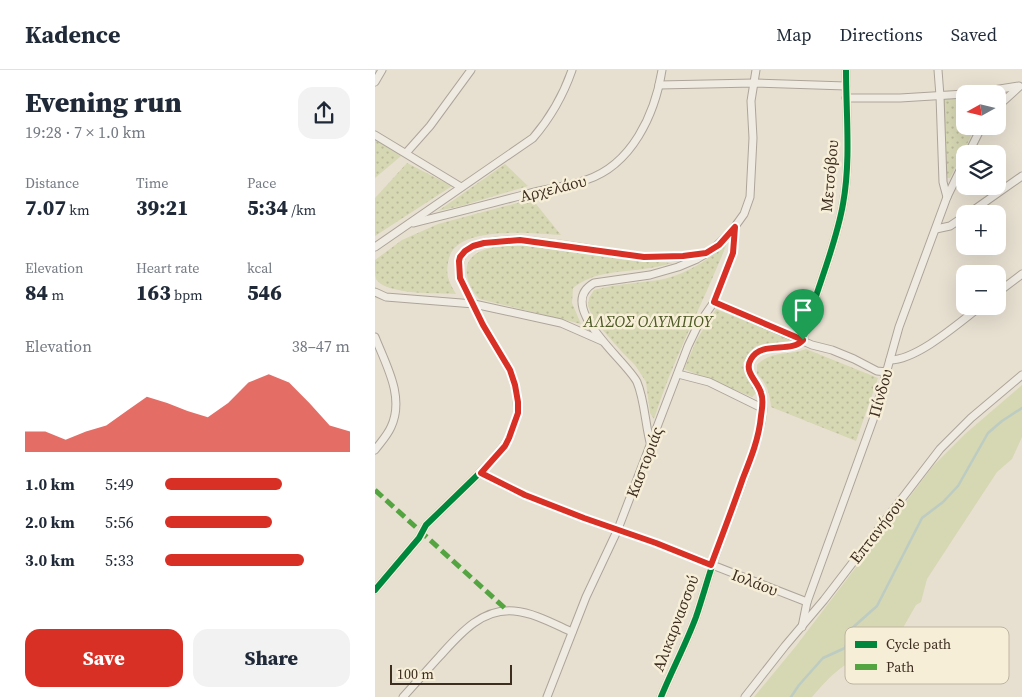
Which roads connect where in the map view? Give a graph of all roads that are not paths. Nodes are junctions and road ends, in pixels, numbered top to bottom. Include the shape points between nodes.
1 (382, 70) edge
2 (471, 70) edge
3 (572, 70) edge
4 (662, 70) edge
5 (756, 70) edge
6 (846, 70) edge
7 (938, 70) edge
8 (375, 82) edge
9 (754, 83) junction
10 (659, 85) junction
11 (1021, 85) edge
12 (846, 86) junction
13 (1006, 88) edge
14 (956, 95) edge
15 (940, 96) junction
16 (846, 98) junction
17 (1006, 99) edge
18 (375, 135) edge
19 (406, 154) junction
20 (1022, 176) edge
21 (956, 178) edge
22 (461, 187) junction
23 (947, 197) junction
24 (980, 205) edge
25 (413, 222) junction
26 (956, 222) edge
27 (735, 227) junction
28 (935, 230) junction
29 (375, 247) edge
30 (706, 253) junction
31 (1022, 274) edge
32 (1006, 286) edge
33 (375, 292) edge
34 (714, 302) junction
35 (474, 304) junction
36 (969, 315) edge
37 (375, 337) edge
38 (803, 340) junction
39 (603, 341) junction
40 (890, 360) junction
41 (887, 372) junction
42 (678, 374) junction
43 (1022, 375) edge
44 (762, 408) junction
45 (651, 446) junction
46 (375, 450) edge
47 (481, 473) junction
48 (618, 529) junction
49 (711, 565) junction
50 (375, 590) edge
51 (807, 602) junction
52 (802, 627) junction
53 (572, 632) junction
54 (403, 697) edge
55 (547, 697) edge
56 (661, 697) edge
57 (745, 697) edge

1 - 8 street
2 - 19 street
3 - 22 street via 560,100 533,138
4 - 10 street, Αρχελάου
5 - 9 street, Καστοριάς
6 - 12 street, Μετσόβου
7 - 15 street
9 - 10 street
9 - 12 street
9 - 27 street, Καστοριάς via 751,101 751,198
10 - 25 street, Αρχελάου via 649,115 631,148 596,176
11 - 13 street
11 - 17 street
12 - 16 street, Μετσόβου
14 - 15 street
15 - 16 street
15 - 23 street via 943,182
16 - 38 street, Μετσόβου via 843,202
18 - 19 street
19 - 22 street
20 - 24 street
21 - 23 street, Πίνδου
22 - 25 street
23 - 28 street, Πίνδου
25 - 29 street
26 - 28 street
27 - 30 street, Καστοριάς via 719,245
27 - 34 street, Καστοριάς via 733,253
28 - 40 street, Πίνδου
30 - 35 street via 644,257 534,242 484,243 465,251 459,261 460,278
30 - 39 street, Καστοριάς via 669,270 590,285 582,296 582,306
31 - 32 street
33 - 35 street via 386,297
34 - 38 street
34 - 42 street, Καστοριάς via 694,333
35 - 39 street via 561,323
35 - 47 street via 510,370 518,402 518,413 505,446
36 - 40 street via 915,353
37 - 46 street via 397,402 390,430
38 - 41 street via 854,359 877,372
38 - 44 street, Αλικαρνασσού via 796,345 762,350 751,358 749,372 761,392
39 - 45 street via 635,380
40 - 41 street, Πίνδου
41 - 51 street, Πίνδου via 873,420
42 - 44 street via 709,382
42 - 45 street, Καστοριάς
43 - 52 street, Επτανήσου via 940,449
44 - 49 street, Αλικαρνασσού via 754,448
45 - 48 street, Καστοριάς
47 - 48 street, Ιολάου via 525,495
47 - 50 street via 426,525 419,538
48 - 49 street, Ιολάου
48 - 53 street, Καστοριάς
49 - 51 street, Ιολάου
49 - 56 street, Αλικαρνασσού via 696,617
51 - 52 street, Πίνδου
52 - 57 street, Επτανήσου
53 - 54 street via 521,612 488,615 466,628
53 - 55 street, Καστοριάς

